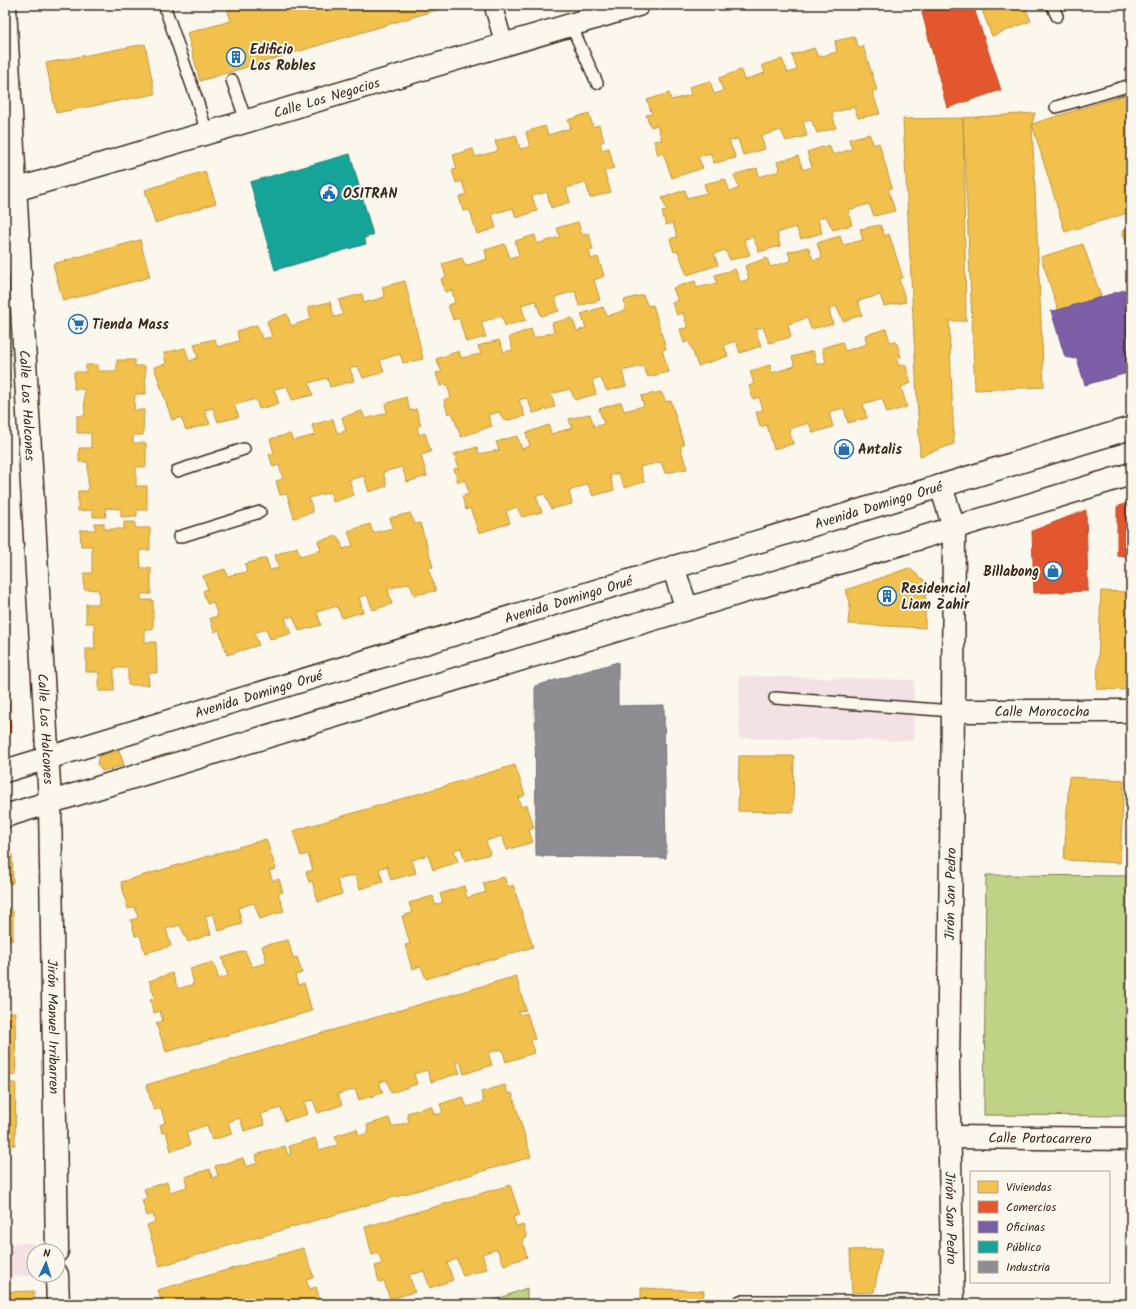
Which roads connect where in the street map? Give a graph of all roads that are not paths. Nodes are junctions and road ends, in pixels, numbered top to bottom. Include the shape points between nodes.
1 (164, 5) edge
2 (493, 5) edge
3 (638, 5) edge
4 (1052, 5) edge
5 (5, 8) edge
6 (1057, 16) dead end
7 (571, 25) junction
8 (6, 32) edge
9 (504, 44) junction
10 (232, 80) dead end
11 (597, 83) dead end
12 (1131, 85) edge
13 (1056, 107) dead end
14 (246, 121) junction
15 (206, 132) junction
16 (15, 190) junction
17 (1131, 428) edge
18 (244, 450) dead end
19 (177, 471) dead end
20 (1131, 474) edge
21 (941, 486) junction
22 (260, 512) dead end
23 (954, 528) junction
24 (179, 537) dead end
25 (673, 567) junction
26 (687, 609) junction
27 (775, 698) dead end
28 (953, 710) junction
29 (1131, 712) edge
30 (48, 757) junction
31 (5, 771) edge
32 (50, 802) junction
33 (5, 816) edge
34 (949, 1137) junction
35 (1131, 1139) edge
36 (57, 1243) edge
37 (58, 1283) edge
38 (740, 1301) dead end
39 (953, 1302) edge
40 (58, 1304) edge

1 - 15 lane
2 - 9 street
3 - 7 street, Calle Los Negocios
4 - 6 lane
5 - 8 street, Calle Los Halcones
7 - 9 street, Calle Los Negocios
7 - 11 lane
8 - 16 street, Calle Los Halcones
9 - 14 street, Calle Los Negocios
10 - 14 lane
12 - 13 lane
14 - 15 street, Calle Los Negocios
15 - 16 street, Calle Los Negocios
16 - 30 street, Calle Los Halcones
17 - 21 street, Avenida Domingo Orué
18 - 19 lane
20 - 23 street
21 - 23 street, Jirón San Pedro
21 - 25 street, Avenida Domingo Orué
22 - 24 lane
23 - 26 street
23 - 28 street, Jirón San Pedro
25 - 26 street
25 - 30 street, Avenida Domingo Orué
26 - 32 street
27 - 28 lane
28 - 29 street, Calle Morococha
28 - 34 street, Jirón San Pedro
30 - 31 street, Avenida Domingo Orué
30 - 32 street, Calle Los Halcones
32 - 33 street
32 - 36 street, Jirón Manuel Irribarren
34 - 35 street, Calle Portocarrero
34 - 39 street, Jirón San Pedro
37 - 40 street
38 - 39 lane

